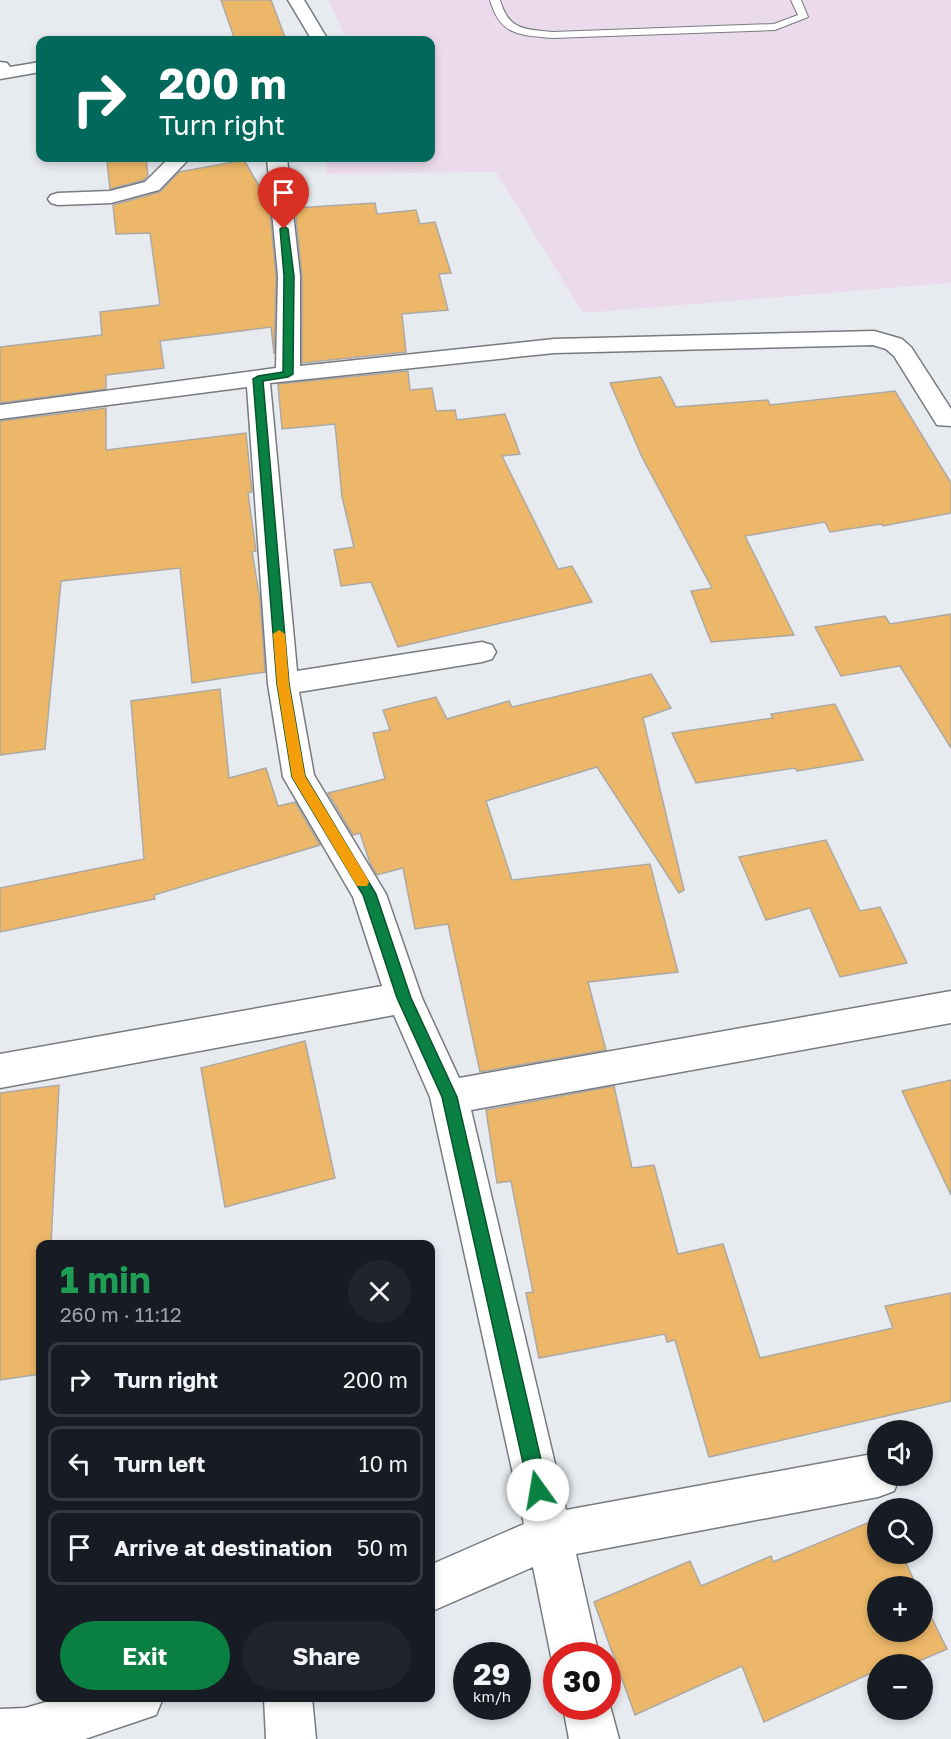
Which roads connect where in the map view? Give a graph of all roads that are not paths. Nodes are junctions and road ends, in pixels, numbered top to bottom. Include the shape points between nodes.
1 (296, 0) edge
2 (495, 0) edge
3 (796, 0) edge
4 (318, 36) edge
5 (1, 67) edge
6 (36, 68) edge
7 (176, 162) edge
8 (277, 162) edge
9 (58, 199) dead end
10 (273, 376) junction
11 (0, 412) edge
12 (946, 420) dead end
13 (482, 652) dead end
14 (283, 684) junction
15 (404, 998) junction
16 (951, 1007) edge
17 (0, 1071) edge
18 (449, 1097) junction
19 (867, 1477) edge
20 (549, 1536) junction
21 (435, 1587) edge
22 (572, 1642) edge
23 (126, 1702) edge
24 (288, 1702) edge
25 (590, 1720) edge
26 (0, 1734) edge
27 (291, 1739) edge
28 (594, 1739) edge

1 - 4 street
2 - 3 lane via 498,16 506,25 525,33 553,35 775,27 803,17
5 - 6 street via 1,74
7 - 9 street via 152,186 111,197
8 - 10 street via 289,276
10 - 11 street
10 - 12 street via 554,346 874,338 894,344 903,352
10 - 14 street
13 - 14 street
14 - 15 street via 298,777 369,894
15 - 17 street
15 - 18 street
16 - 18 street
18 - 20 street
19 - 20 street
20 - 21 street
20 - 22 street
23 - 26 street via 25,1733
24 - 27 street
25 - 28 street

